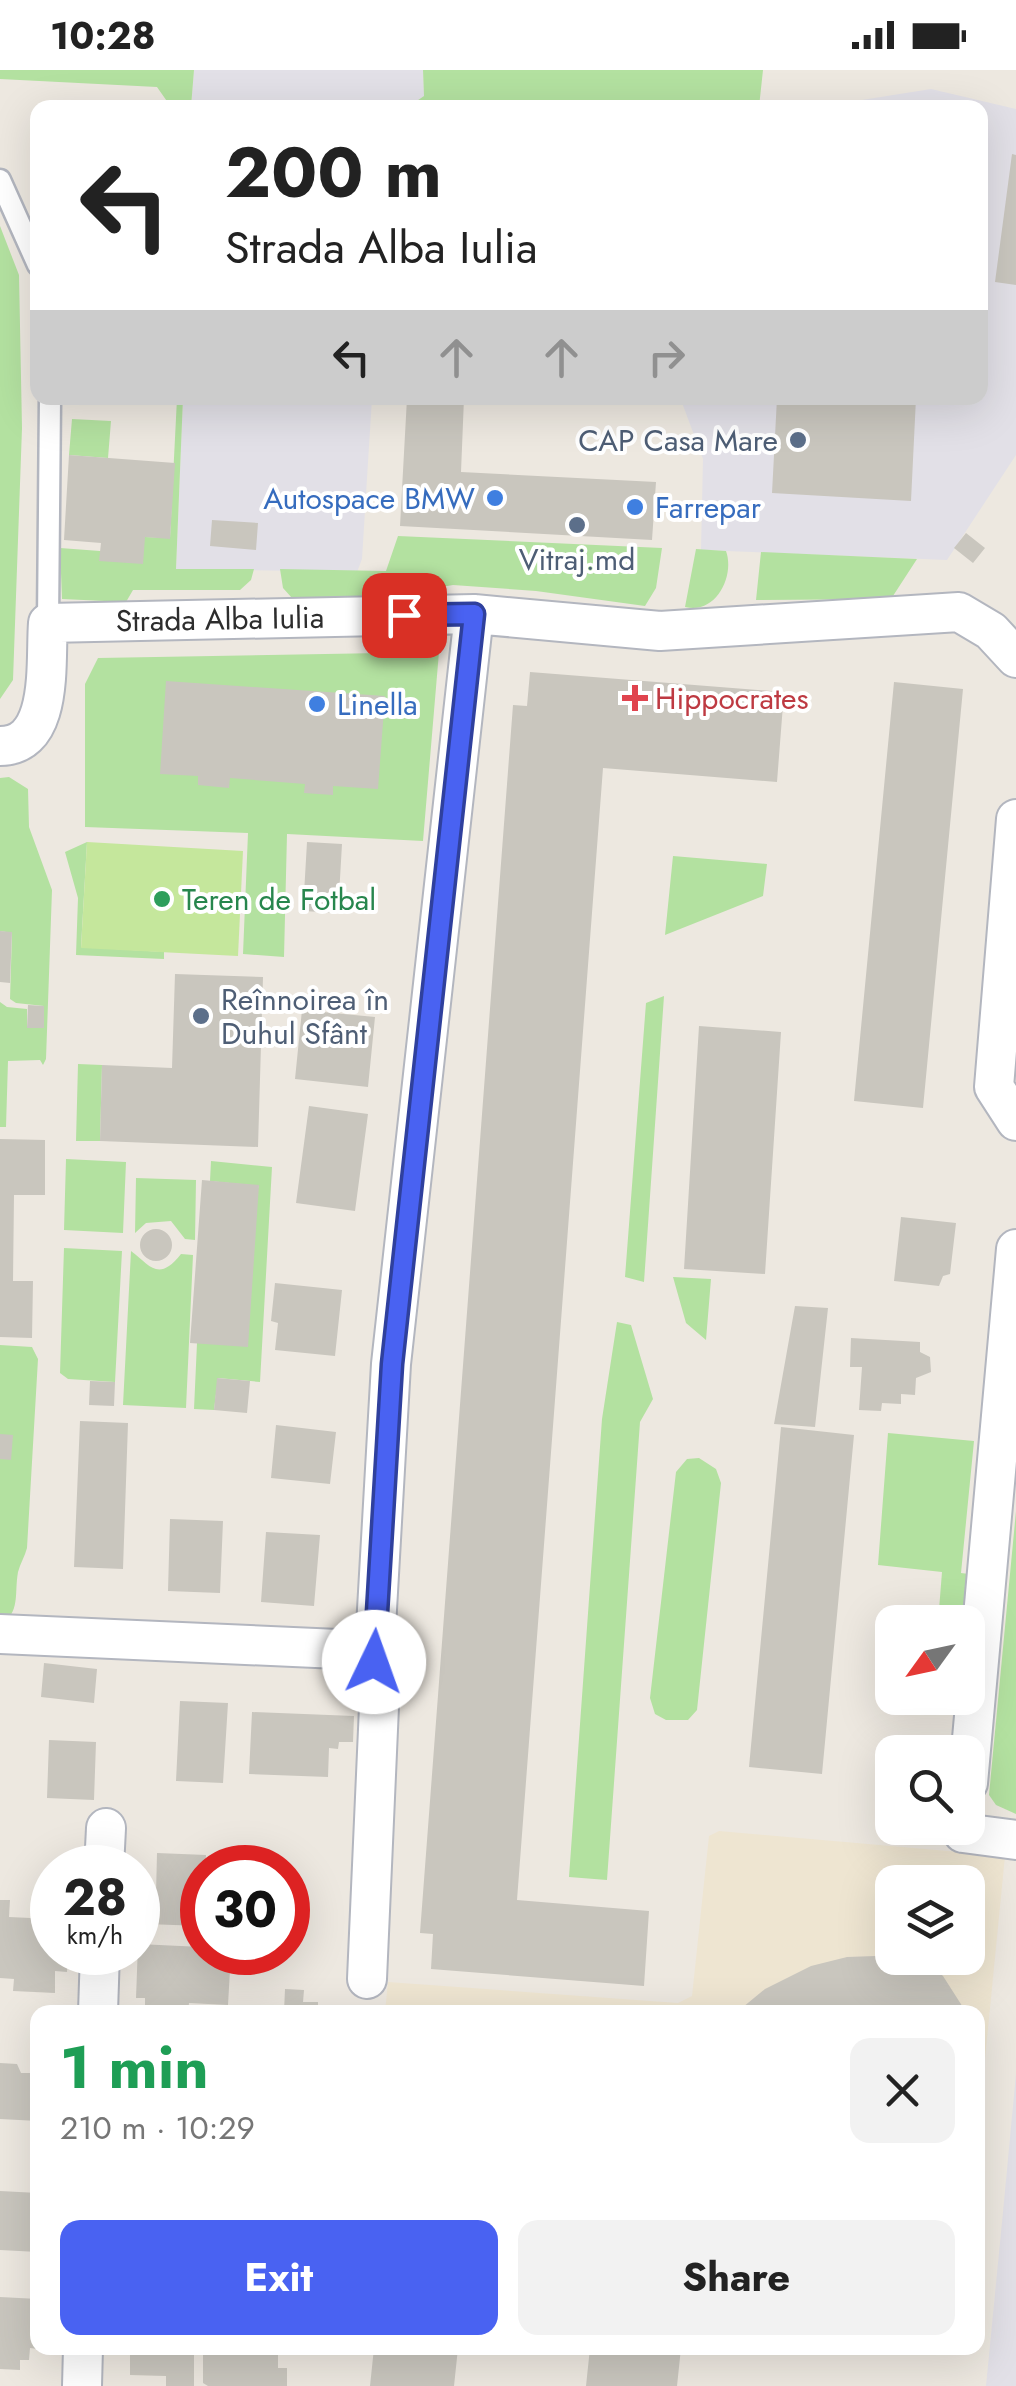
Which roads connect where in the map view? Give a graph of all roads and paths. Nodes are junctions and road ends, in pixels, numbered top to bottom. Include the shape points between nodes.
1 (0, 180) edge
2 (30, 247) edge
3 (50, 405) edge
4 (474, 614) junction
5 (48, 623) junction
6 (1016, 658) edge
7 (0, 746) edge
8 (1016, 818) edge
9 (1016, 1121) edge
10 (1016, 1249) edge
11 (0, 1634) edge
12 (374, 1662) junction
13 (972, 1735) edge
14 (106, 1828) dead end
15 (985, 1835) edge
16 (1016, 1840) edge
17 (105, 1845) edge
18 (99, 1975) edge
19 (367, 1979) dead end
20 (98, 2005) edge
21 (84, 2355) edge
22 (82, 2386) edge

1 - 2 lane
3 - 5 lane
4 - 5 street, Strada Alba Iulia
4 - 6 street, Strada Alba Iulia via 660,630 959,612 991,631
4 - 12 street via 392,1364
5 - 7 street via 40,714 31,735
8 - 9 street via 994,1087
10 - 13 street
11 - 12 street via 338,1649
12 - 19 street via 380,1684
14 - 17 street
15 - 16 street
18 - 20 street
21 - 22 street

